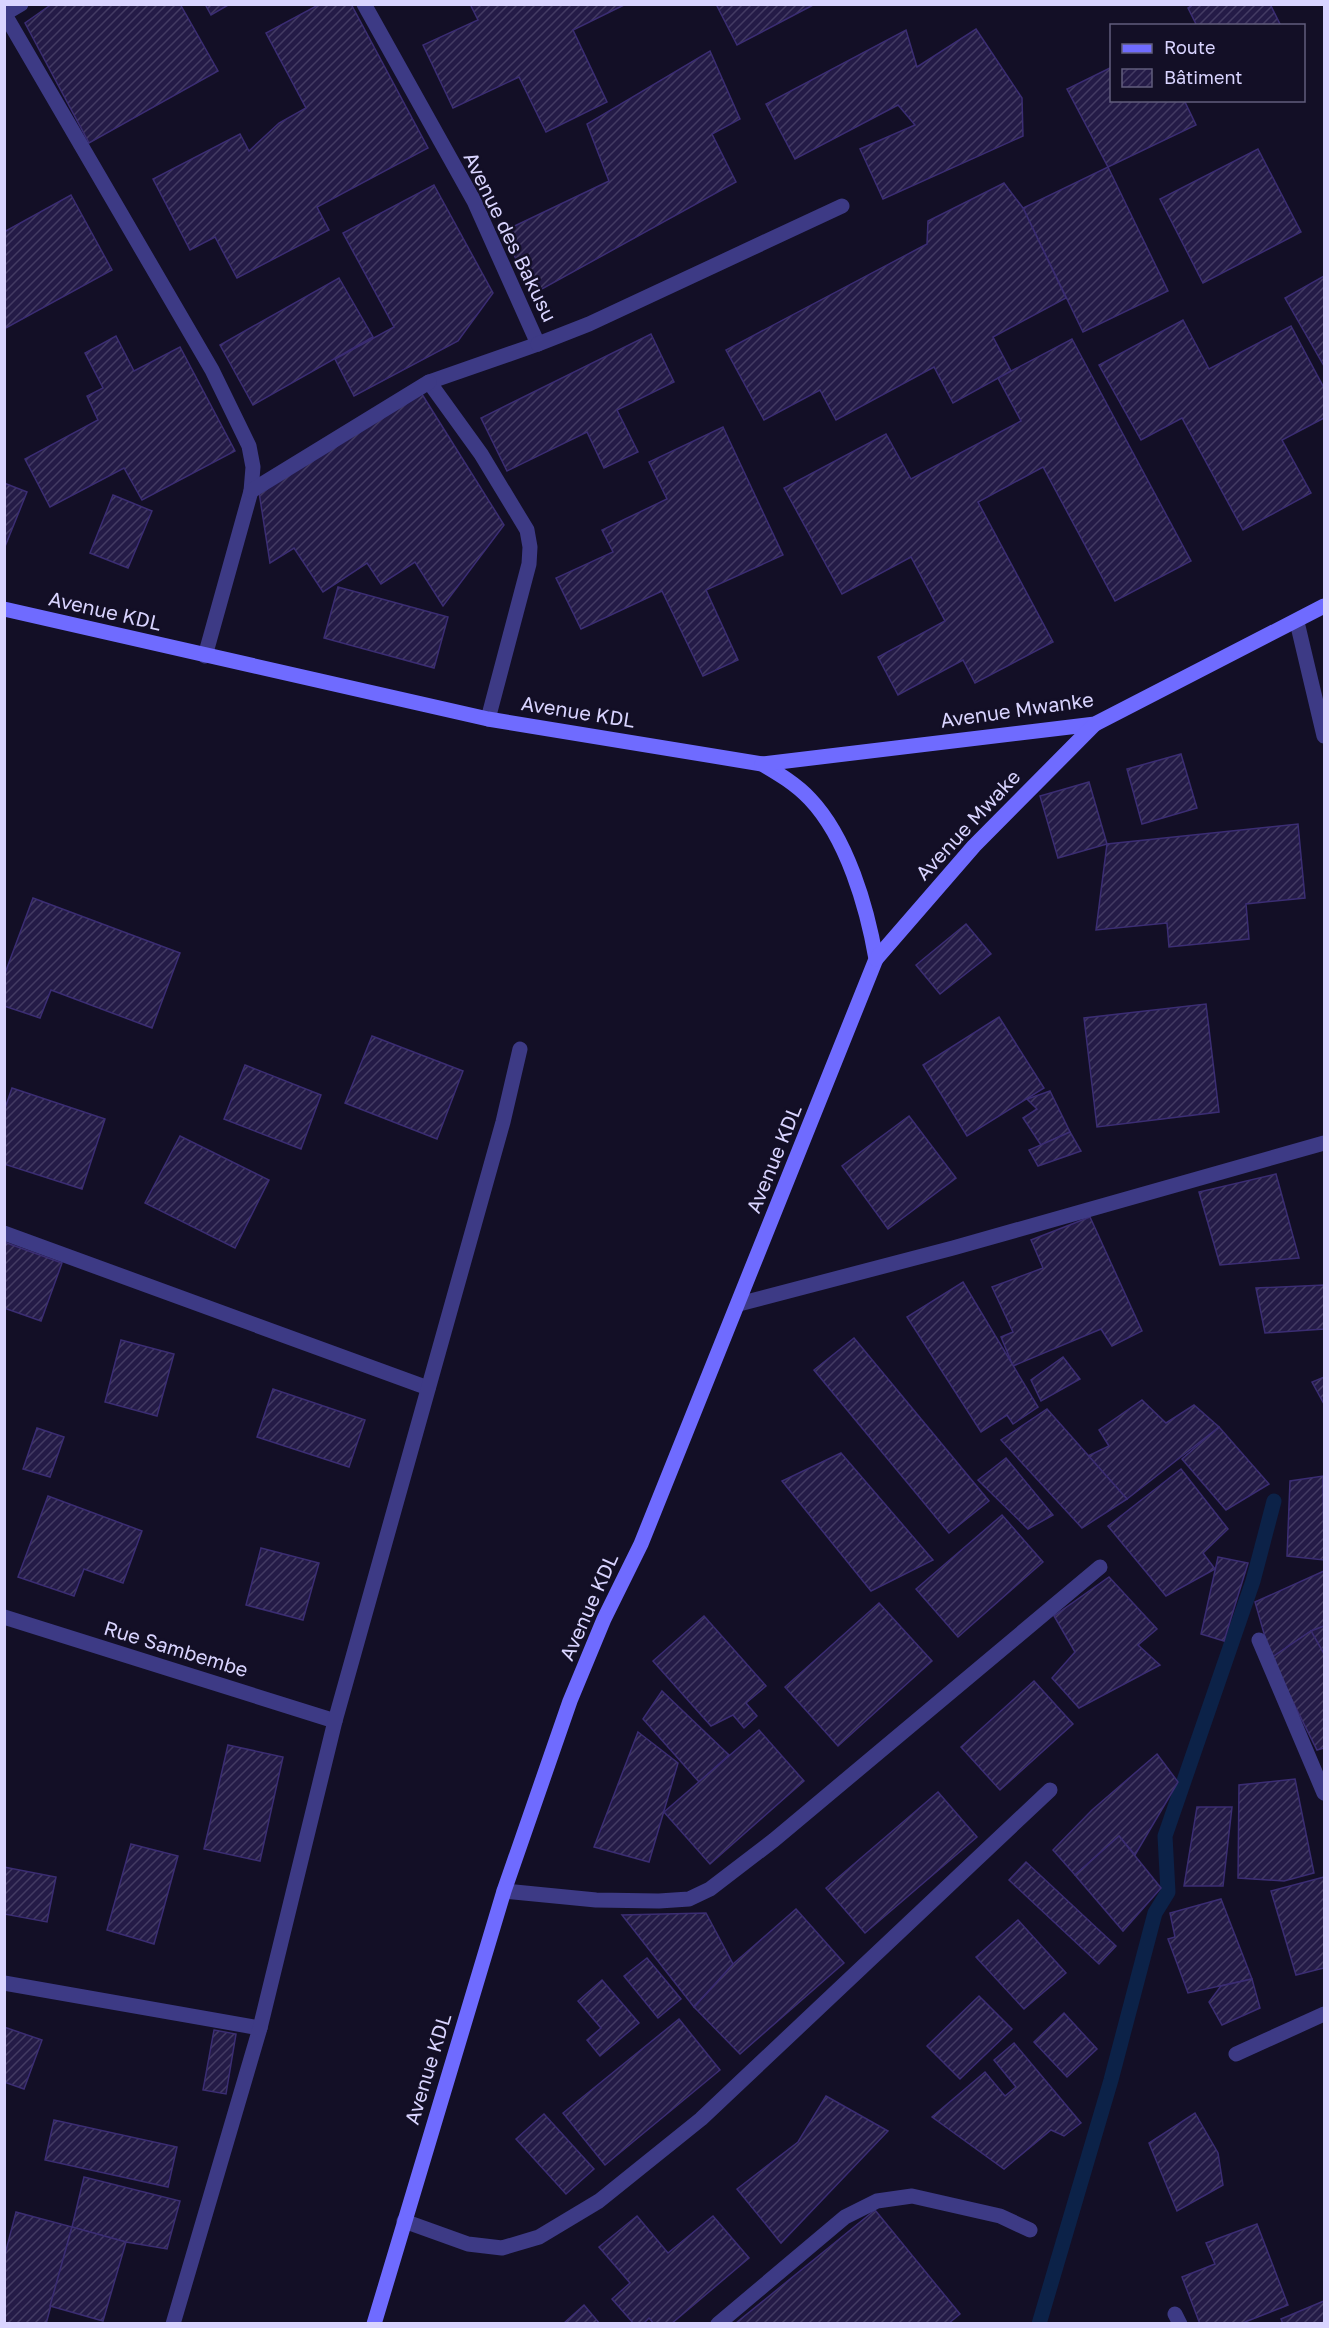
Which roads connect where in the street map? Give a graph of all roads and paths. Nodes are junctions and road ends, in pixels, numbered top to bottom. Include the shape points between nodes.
1 (21, 4) edge
2 (364, 4) edge
3 (5, 14) edge
4 (842, 206) dead end
5 (538, 344) junction
6 (429, 382) junction
7 (251, 491) junction
8 (1324, 606) edge
9 (4, 609) edge
10 (1297, 622) junction
11 (205, 656) junction
12 (488, 719) junction
13 (1095, 724) junction
14 (1324, 736) edge
15 (762, 764) junction
16 (876, 959) junction
17 (520, 1049) dead end
18 (1324, 1143) edge
19 (4, 1233) edge
20 (739, 1304) junction
21 (428, 1388) junction
22 (1100, 1567) dead end
23 (4, 1617) edge
24 (1259, 1640) dead end
25 (335, 1721) junction
26 (1050, 1790) dead end
27 (1324, 1793) edge
28 (504, 1891) junction
29 (4, 1983) edge
30 (1324, 2014) edge
31 (260, 2028) junction
32 (1236, 2054) dead end
33 (404, 2221) junction
34 (1030, 2230) dead end
35 (173, 2324) edge
36 (374, 2324) edge
37 (718, 2324) edge

1 - 3 street
2 - 5 street, Avenue des Bakusu via 474,201
3 - 7 street via 212,370 249,446 253,467
4 - 5 street
5 - 6 street, Avenue des Bakusu
6 - 7 street, Avenue des Bakusu
6 - 12 street via 481,454 527,530 530,547 529,564
7 - 11 street
8 - 10 street, Avenue Mwanke
9 - 11 street, Avenue KDL
10 - 13 street, Avenue Mwanke
10 - 14 street
11 - 12 street, Avenue KDL
12 - 15 street, Avenue KDL
13 - 15 street, Avenue Mwanke
13 - 16 street, Avenue Mwake via 974,846
15 - 16 street, Avenue KDL via 810,799 831,829 855,881 872,932
16 - 20 street, Avenue KDL
17 - 21 street
18 - 20 street
19 - 21 street
20 - 28 street, Avenue KDL via 641,1544 570,1701
21 - 25 street
22 - 28 street via 710,1889 689,1899 659,1901 596,1900
23 - 25 street, Rue Sambembe
24 - 27 street
25 - 31 street
26 - 33 street via 701,2119 599,2201 539,2237 502,2248 468,2244
28 - 33 street, Avenue KDL
29 - 31 street
30 - 32 street
31 - 35 street
33 - 36 street, Avenue KDL
34 - 37 street via 1000,2216 912,2196 877,2201 844,2217

